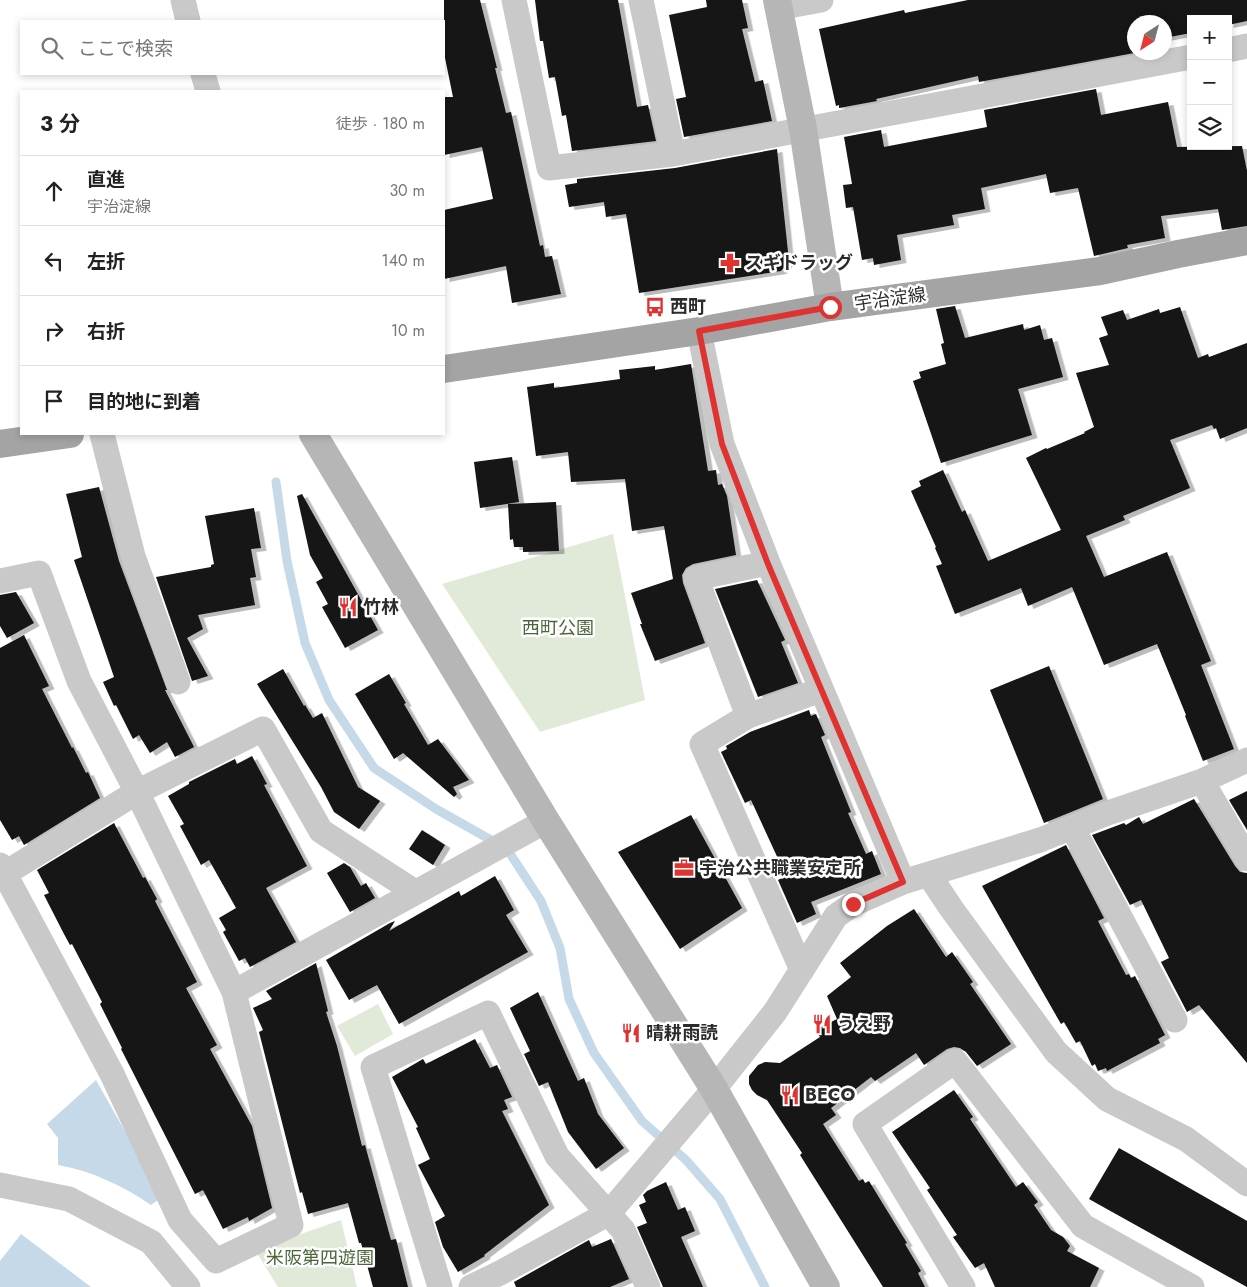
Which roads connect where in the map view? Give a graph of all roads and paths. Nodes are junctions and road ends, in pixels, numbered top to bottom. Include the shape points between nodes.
1 (182, 0) edge
2 (514, 0) edge
3 (641, 0) edge
4 (821, 0) edge
5 (778, 4) edge
6 (188, 20) edge
7 (1247, 46) edge
8 (1232, 49) edge
9 (1187, 58) edge
10 (203, 75) edge
11 (208, 90) edge
12 (804, 129) junction
13 (673, 154) junction
14 (1247, 241) edge
15 (830, 307) junction
16 (699, 331) junction
17 (445, 369) edge
18 (63, 435) edge
19 (102, 435) edge
20 (314, 435) edge
21 (0, 444) edge
22 (768, 564) junction
23 (0, 581) edge
24 (178, 682) dead end
25 (821, 690) junction
26 (748, 716) junction
27 (1247, 760) edge
28 (1202, 781) junction
29 (137, 792) junction
30 (546, 821) junction
31 (1072, 827) junction
32 (1247, 859) edge
33 (2, 869) edge
34 (929, 875) junction
35 (903, 882) junction
36 (415, 892) junction
37 (802, 970) junction
38 (234, 992) junction
39 (1175, 1020) dead end
40 (714, 1089) junction
41 (1247, 1184) edge
42 (0, 1185) edge
43 (609, 1213) junction
44 (188, 1287) edge
45 (440, 1287) edge
46 (470, 1287) edge
47 (648, 1287) edge
48 (826, 1287) edge
49 (964, 1287) edge
50 (1192, 1287) edge

1 - 6 street
2 - 13 street via 549,168
3 - 13 street
4 - 5 street
5 - 12 street
7 - 8 street
9 - 12 street
10 - 11 street
12 - 13 street
12 - 15 street
14 - 15 main road, 宇治淀線 via 1100,271
15 - 16 main road, 宇治淀線
16 - 17 main road, 宇治淀線
16 - 22 street via 722,444
18 - 21 main road
19 - 24 street via 133,556
20 - 30 street
22 - 25 street
22 - 26 street via 696,578
23 - 29 street via 39,573 79,681
25 - 26 street
25 - 35 street
26 - 37 street via 702,744
27 - 28 street
28 - 31 street
28 - 32 street
29 - 33 street
29 - 36 street via 263,729 321,831
29 - 38 street
30 - 36 street
30 - 40 street
31 - 34 street
31 - 39 street
33 - 38 street via 112,1074 180,1220 216,1262 291,1225
34 - 35 street
34 - 41 street via 1056,1052 1107,1099 1186,1139
35 - 37 street via 853,904 836,916
36 - 38 street
37 - 40 street via 775,1012
40 - 43 street
40 - 48 street
42 - 44 street via 69,1199 151,1242
43 - 45 street via 557,1156 488,1013 373,1067
43 - 46 street
43 - 47 street via 623,1230
49 - 50 street via 865,1124 956,1061 1083,1226

